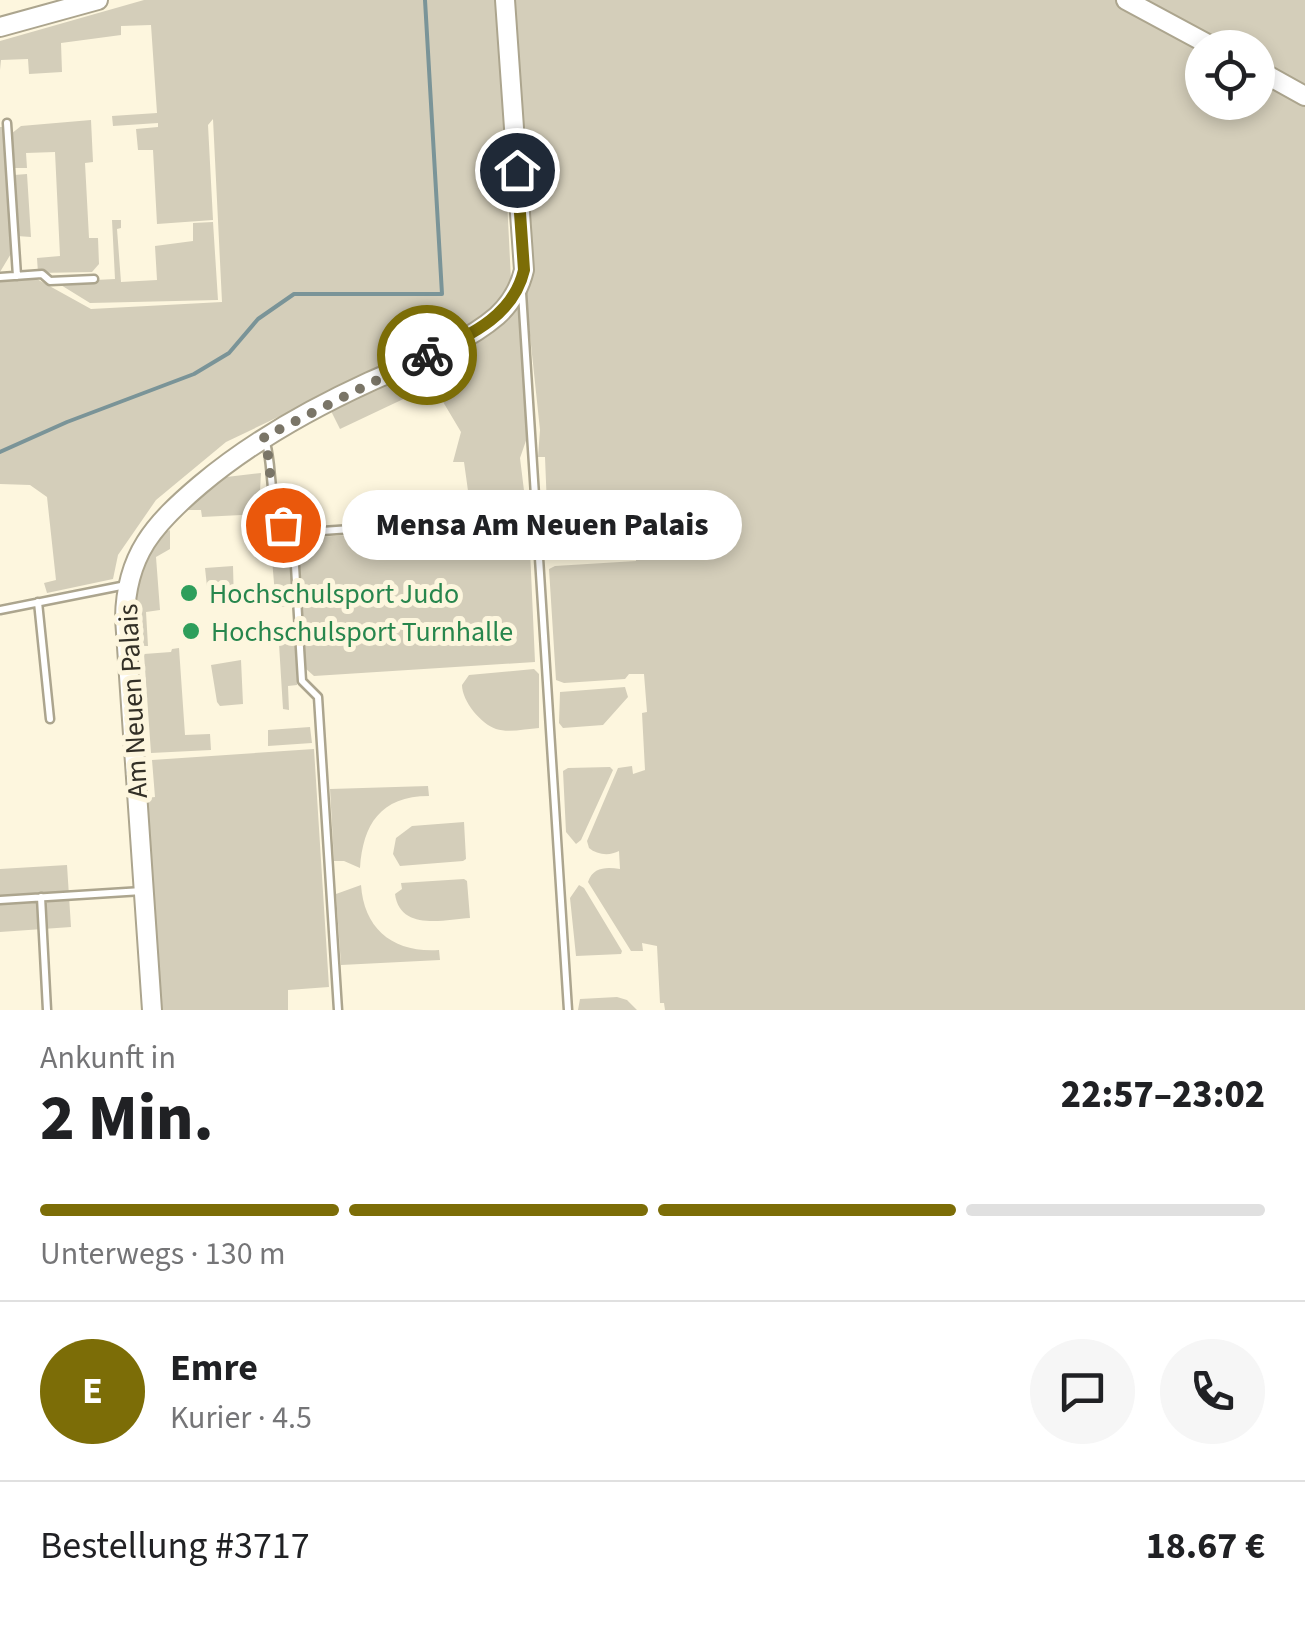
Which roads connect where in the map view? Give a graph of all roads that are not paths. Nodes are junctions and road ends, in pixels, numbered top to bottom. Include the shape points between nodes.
1 (98, 0) edge
2 (505, 0) edge
3 (1126, 0) edge
4 (0, 27) edge
5 (1185, 32) edge
6 (1275, 79) edge
7 (1305, 96) edge
8 (7, 123) dead end
9 (17, 276) junction
10 (0, 277) edge
11 (94, 278) dead end
12 (520, 283) junction
13 (264, 437) junction
14 (538, 516) junction
15 (293, 533) junction
16 (128, 584) junction
17 (38, 602) junction
18 (0, 610) edge
19 (50, 719) dead end
20 (144, 891) junction
21 (42, 898) junction
22 (0, 900) edge
23 (47, 1010) edge
24 (152, 1010) edge
25 (338, 1010) edge
26 (568, 1010) edge

1 - 4 street
2 - 12 street
3 - 5 street
6 - 7 street
8 - 9 lane
9 - 10 lane
9 - 11 lane
12 - 13 street, Am Neuen Palais via 501,312 479,329
12 - 14 lane
13 - 15 lane via 273,502
13 - 16 street, Am Neuen Palais via 166,516 146,538
14 - 15 lane
14 - 26 lane
15 - 25 lane via 302,681 318,697
16 - 17 lane
16 - 20 street, Am Neuen Palais
17 - 18 lane
17 - 19 lane
20 - 21 lane
20 - 24 street, Am Neuen Palais
21 - 22 lane
21 - 23 lane

